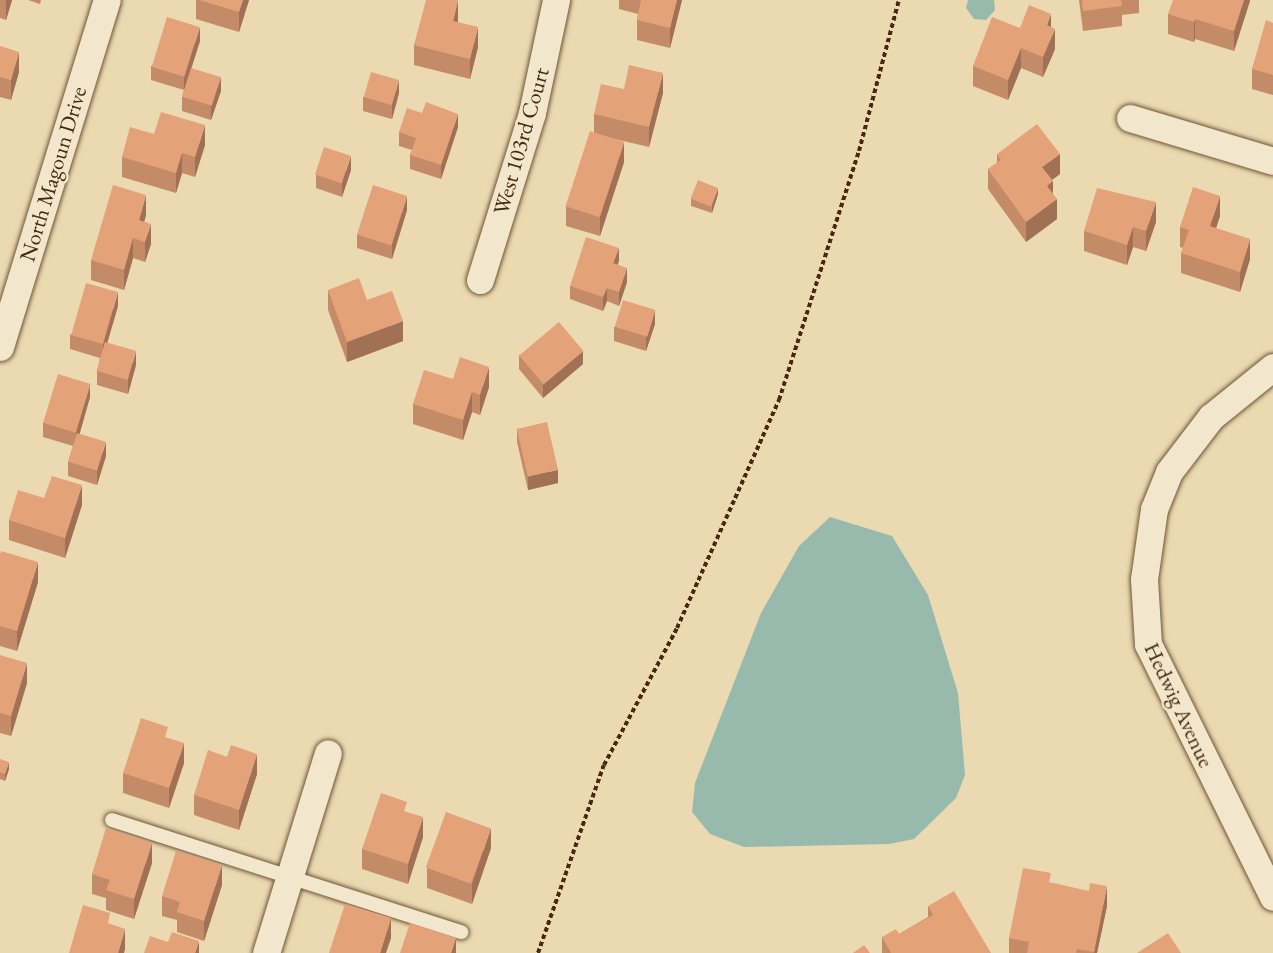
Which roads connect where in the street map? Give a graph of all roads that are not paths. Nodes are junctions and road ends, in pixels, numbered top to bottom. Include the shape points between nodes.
1 (107, 0) edge
2 (556, 0) edge
3 (1130, 118) dead end
4 (1273, 161) edge
5 (480, 280) dead end
6 (0, 347) edge
7 (1273, 367) edge
8 (328, 753) dead end
9 (112, 820) dead end
10 (290, 877) junction
11 (1273, 897) edge
12 (461, 932) dead end
13 (266, 953) edge

1 - 6 street, North Magoun Drive
2 - 5 street, West 103rd Court via 527,132
3 - 4 street
7 - 11 street, Hedwig Avenue via 1211,417 1169,472 1154,509 1143,579 1148,644
8 - 10 street
9 - 10 lane
10 - 12 lane
10 - 13 street

